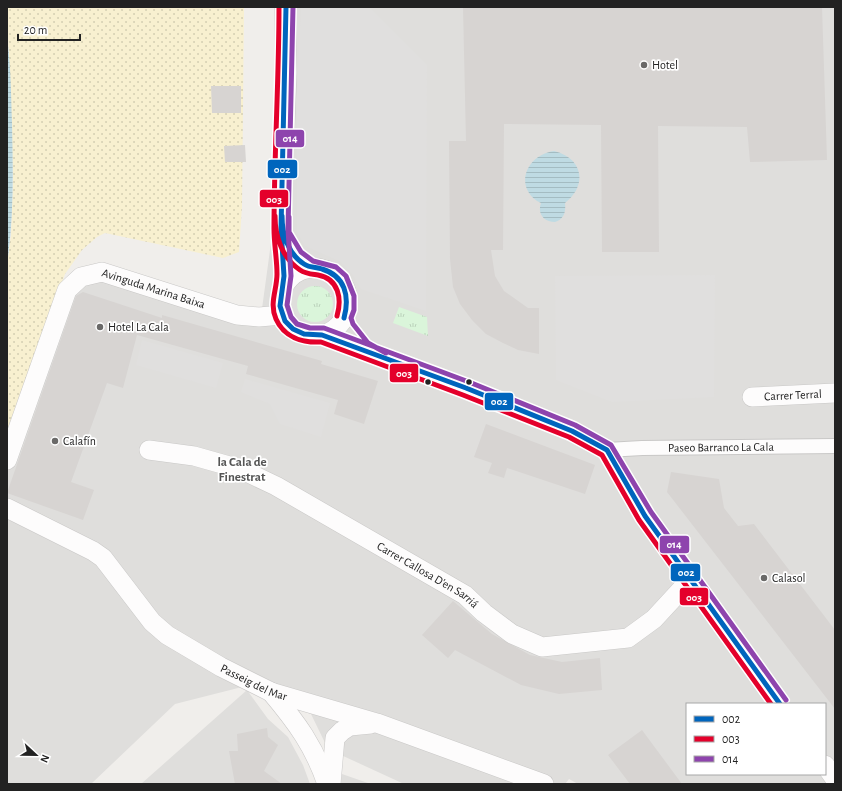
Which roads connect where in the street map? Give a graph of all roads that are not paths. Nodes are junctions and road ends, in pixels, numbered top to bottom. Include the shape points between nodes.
1 (286, 7) edge
2 (281, 230) junction
3 (311, 268) junction
4 (284, 284) junction
5 (282, 315) junction
6 (347, 325) junction
7 (322, 335) junction
8 (370, 354) junction
9 (835, 393) edge
10 (752, 397) dead end
11 (11, 441) edge
12 (835, 446) edge
13 (149, 450) dead end
14 (607, 450) junction
15 (7, 460) edge
16 (7, 508) edge
17 (690, 580) junction
18 (272, 692) junction
19 (779, 703) edge
20 (376, 723) junction
21 (826, 766) edge
22 (835, 779) edge
23 (327, 784) edge
24 (331, 784) edge
25 (544, 784) edge

1 - 2 street via 287,73
2 - 3 street via 290,250
2 - 4 street
3 - 4 street via 296,273
3 - 6 street via 326,270 339,279 345,288 348,298
4 - 5 street via 279,304
5 - 7 street via 294,330 312,336
5 - 11 street, Avinguda Marina Baixa via 236,315 102,272 81,277 67,290
6 - 7 street
6 - 8 street
7 - 8 street
8 - 14 street via 466,388 572,431
9 - 10 street, Carrer Terral
11 - 15 street, Avinguda Marina Baixa
12 - 14 street, Paseo Barranco La Cala
13 - 17 street, Carrer Callosa D'en Sarriá via 194,456 240,469 276,486 465,595 512,634 542,647 628,638 654,619
14 - 17 street via 645,516
16 - 18 street, Passeig del Mar via 93,551 103,558 152,622 167,635
17 - 19 street
18 - 20 street, Passeig del Mar
18 - 23 street via 301,729 319,760
20 - 24 street via 350,726 335,738
20 - 25 street, Passeig del Mar
21 - 22 street

